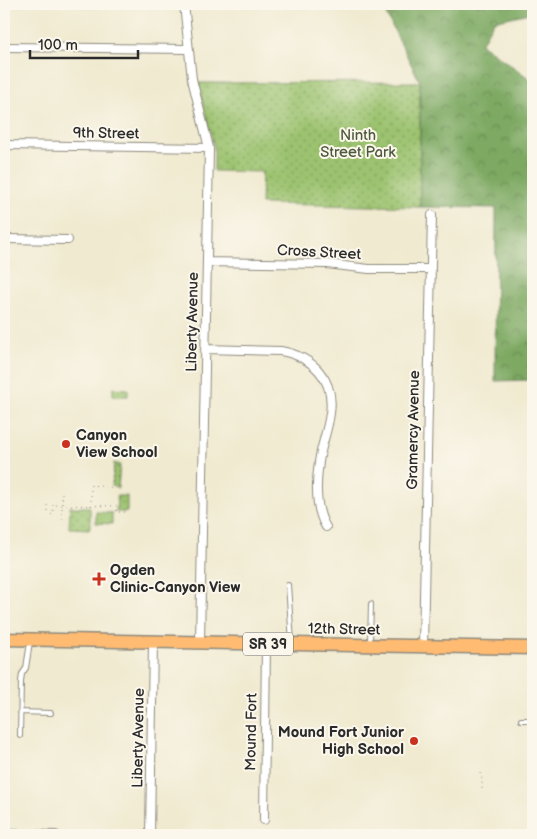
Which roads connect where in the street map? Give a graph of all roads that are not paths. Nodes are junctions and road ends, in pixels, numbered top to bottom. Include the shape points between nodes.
1 (184, 4) edge
2 (4, 47) edge
3 (189, 49) junction
4 (4, 145) edge
5 (209, 148) junction
6 (432, 215) dead end
7 (4, 239) edge
8 (68, 240) dead end
9 (207, 262) junction
10 (429, 269) junction
11 (205, 349) junction
12 (326, 527) dead end
13 (288, 585) dead end
14 (371, 604) dead end
15 (4, 639) edge
16 (30, 640) junction
17 (153, 642) junction
18 (200, 642) junction
19 (266, 644) junction
20 (292, 644) junction
21 (370, 645) junction
22 (423, 646) junction
23 (533, 648) edge
24 (20, 712) junction
25 (51, 713) dead end
26 (521, 720) dead end
27 (533, 720) edge
28 (20, 736) dead end
29 (264, 820) dead end
30 (4, 834) edge
31 (32, 835) edge
32 (56, 835) edge
33 (150, 835) edge

1 - 3 street, Liberty Avenue
2 - 3 street
3 - 5 street, Liberty Avenue via 192,79
4 - 5 street, 9th Street
5 - 9 street, Liberty Avenue
6 - 10 street, Gramercy Avenue
7 - 8 street
9 - 10 street, Cross Street
9 - 11 street, Liberty Avenue
10 - 22 street, Gramercy Avenue
11 - 12 street via 291,353 313,364 324,377 330,412 318,479 319,513
11 - 18 street, Liberty Avenue
13 - 20 lane
14 - 21 lane
15 - 16 main road, 12th Street / SR 39
16 - 17 main road, 12th Street / SR 39
16 - 24 lane via 21,681
17 - 18 main road, 12th Street / SR 39
17 - 33 street, Liberty Avenue
18 - 19 main road, 12th Street / SR 39
19 - 20 main road, 12th Street / SR 39
19 - 29 street, Mound Fort
20 - 21 main road, 12th Street / SR 39
21 - 22 main road, 12th Street / SR 39
22 - 23 main road, 12th Street / SR 39
24 - 25 lane
24 - 28 lane
26 - 27 lane
30 - 31 street
31 - 32 street

